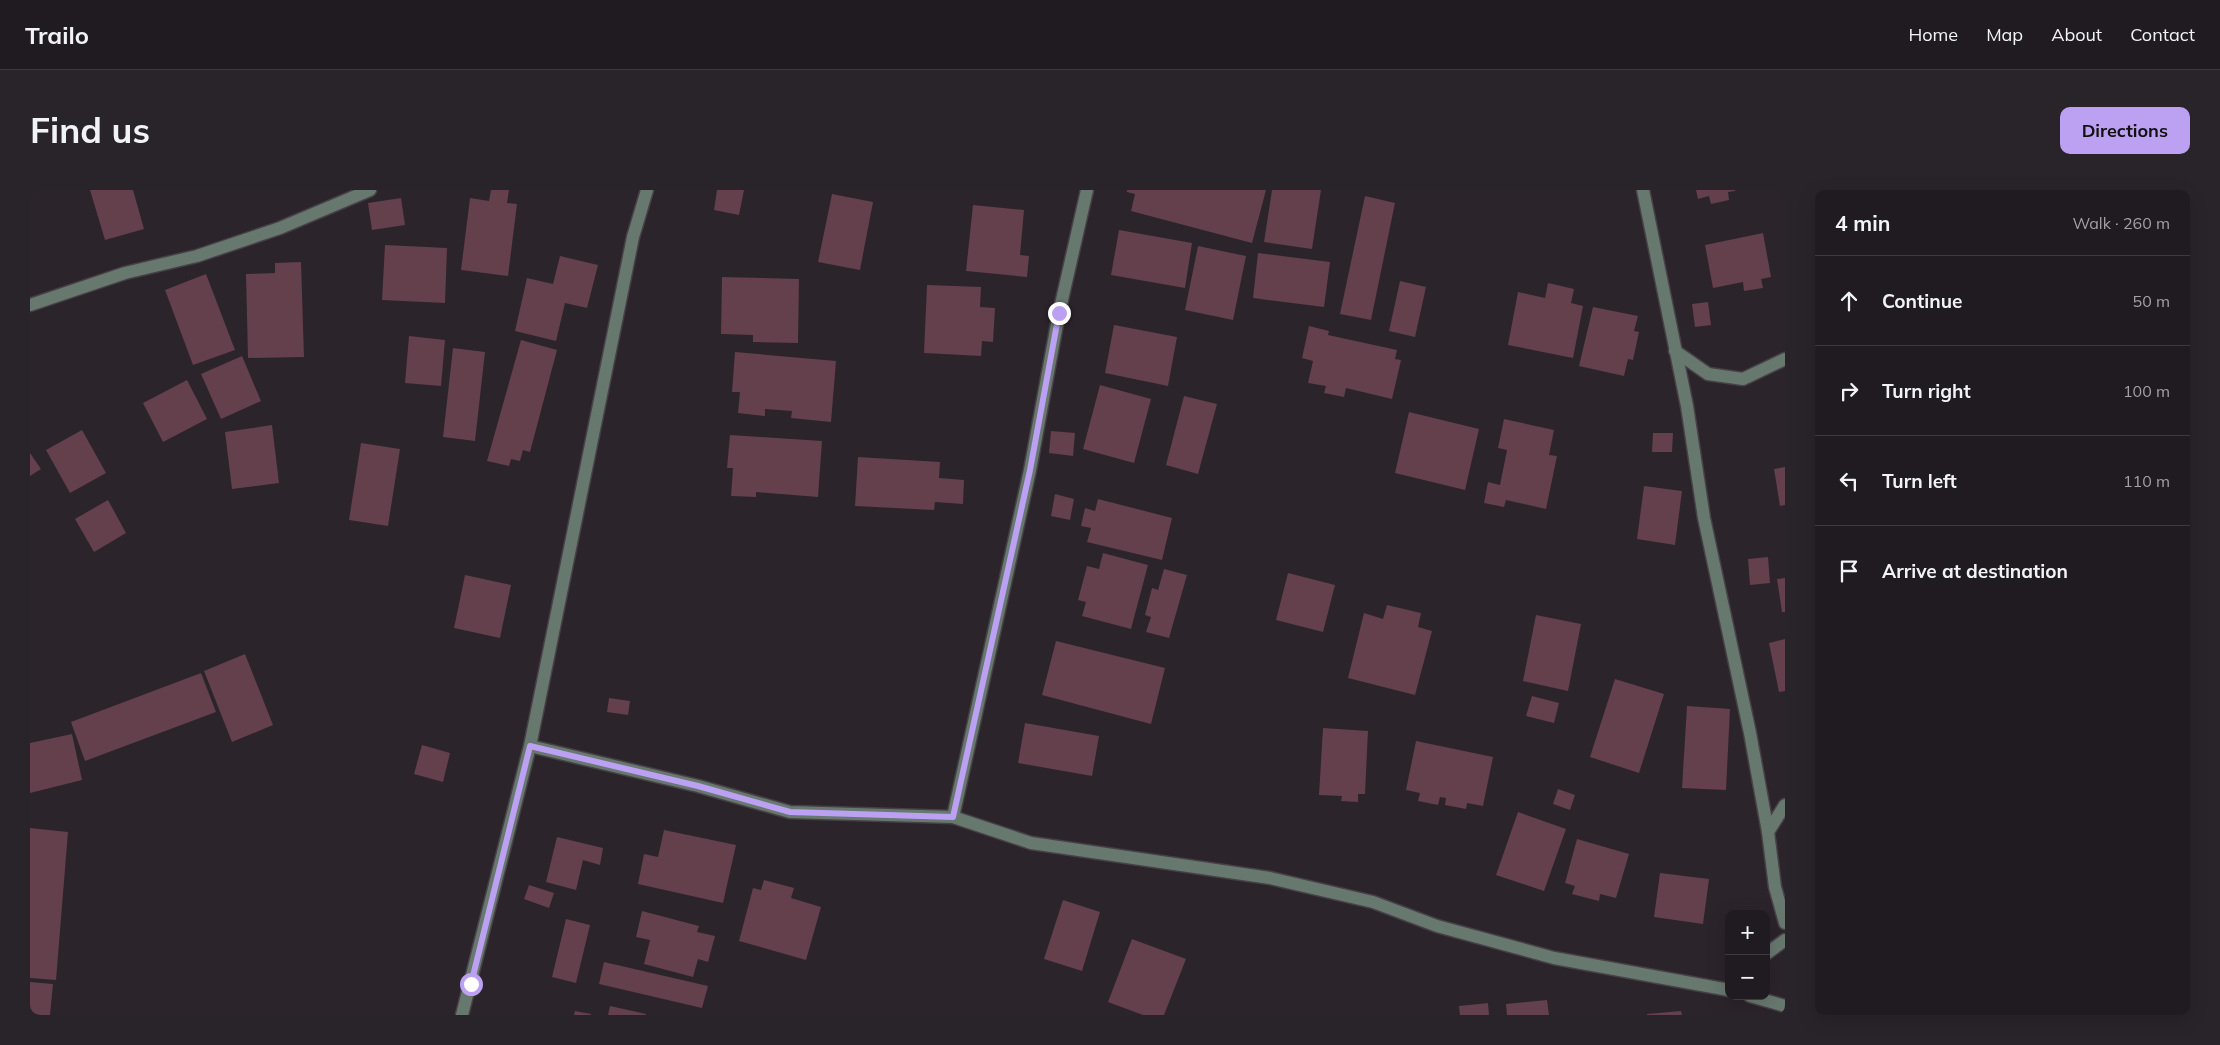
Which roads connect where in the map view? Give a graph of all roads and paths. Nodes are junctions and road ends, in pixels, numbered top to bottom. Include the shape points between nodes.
1 (370, 190) edge
2 (647, 190) edge
3 (1087, 190) edge
4 (1643, 190) edge
5 (30, 305) edge
6 (1675, 351) junction
7 (1785, 359) edge
8 (530, 746) junction
9 (1785, 805) edge
10 (953, 817) junction
11 (1768, 832) junction
12 (1785, 923) edge
13 (1785, 940) edge
14 (1770, 951) edge
15 (1725, 987) edge
16 (1764, 1000) edge
17 (1785, 1006) edge
18 (462, 1015) edge

1 - 5 street via 280,228
2 - 8 street via 633,237
3 - 10 street via 1059,313 1030,470
4 - 6 street
6 - 7 street via 1708,374 1743,379
6 - 11 street via 1704,518 1739,677
8 - 10 street via 698,786 790,812
8 - 18 street
9 - 11 street
10 - 15 street via 1030,843 1270,878 1373,902 1437,926 1554,958
11 - 12 street via 1775,887
13 - 14 street
16 - 17 street

